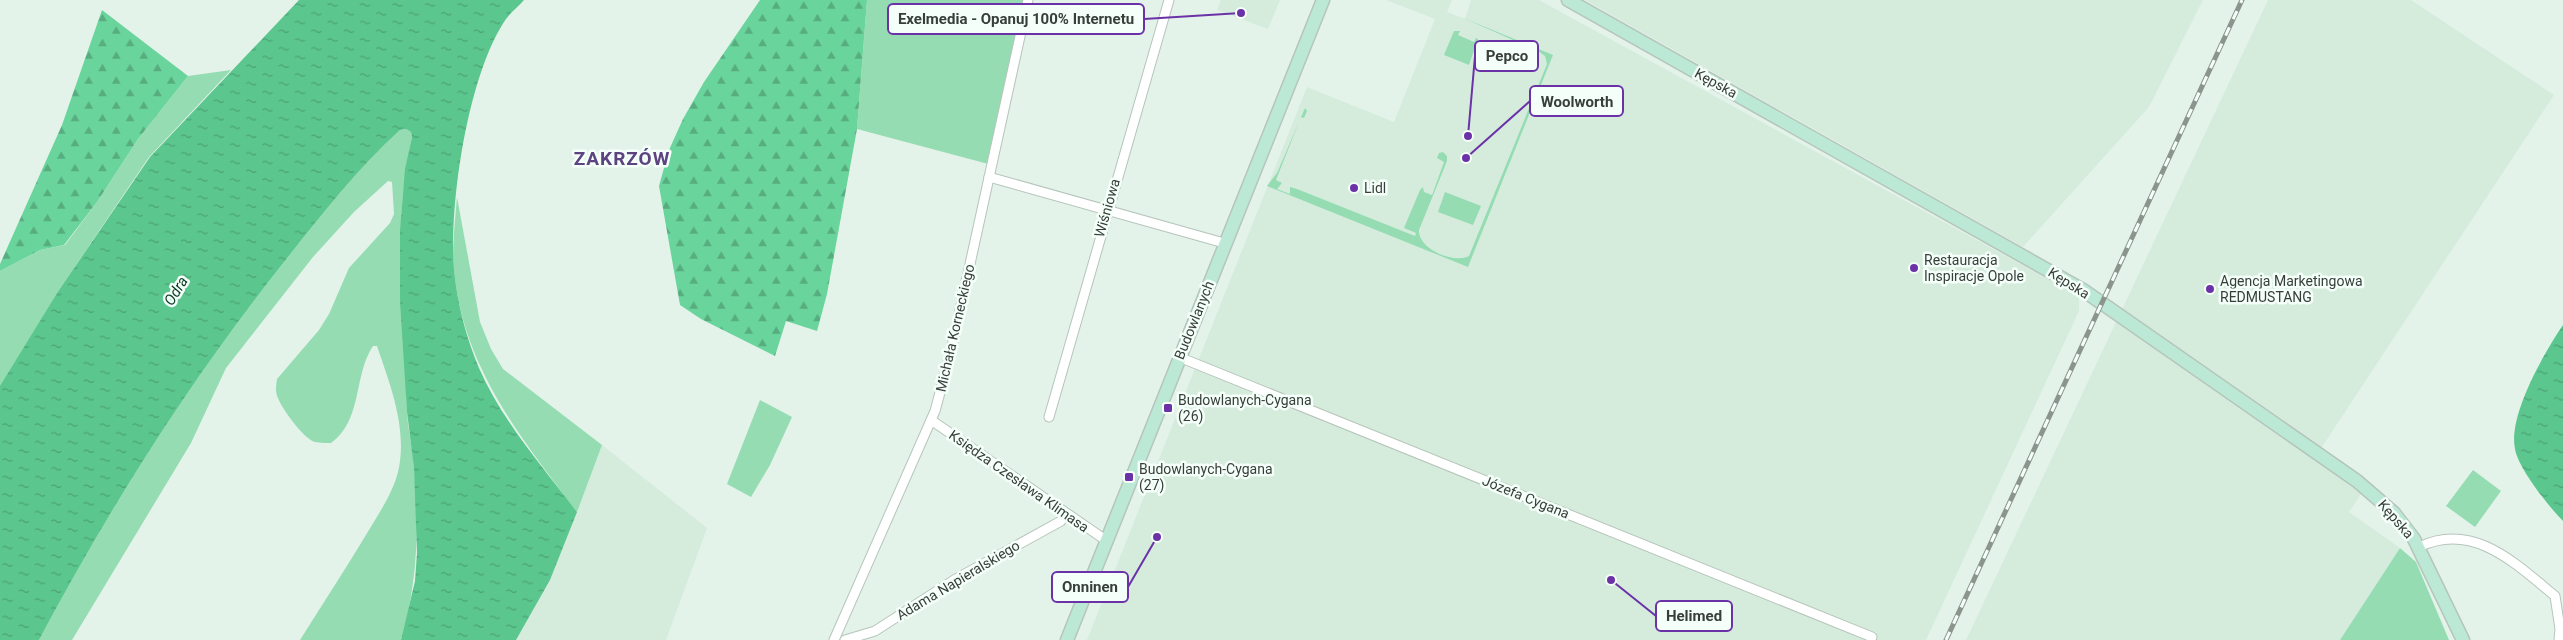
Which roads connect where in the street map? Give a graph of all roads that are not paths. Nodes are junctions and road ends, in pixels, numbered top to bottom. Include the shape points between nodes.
1 (1028, 0) edge
2 (1169, 0) edge
3 (1323, 0) edge
4 (1568, 0) edge
5 (989, 177) junction
6 (1106, 210) junction
7 (1224, 243) junction
8 (1179, 357) junction
9 (1049, 417) dead end
10 (931, 420) junction
11 (1066, 514) junction
12 (1107, 541) junction
13 (2419, 547) junction
14 (1872, 637) dead end
15 (834, 640) edge
16 (845, 640) edge
17 (1067, 640) edge
18 (2464, 640) edge
19 (2559, 640) edge

1 - 5 street, Michała Korneckiego
2 - 6 street, Wiśniowa
3 - 7 street, Budowlanych
4 - 13 street, Kępska via 2083,290 2357,481 2394,513
5 - 6 street
5 - 10 street, Michała Korneckiego via 950,355
6 - 7 street
6 - 9 street, Wiśniowa
7 - 8 street, Budowlanych
8 - 12 street, Budowlanych
8 - 14 street, Józefa Cygana
10 - 11 street, Księdza Czesława Klimasa
10 - 15 street, Michała Korneckiego
11 - 12 street, Księdza Czesława Klimasa
11 - 16 street, Adama Napieralskiego via 1061,521 954,580 875,631
12 - 17 street, Budowlanych
13 - 18 street, Kępska
13 - 19 street via 2436,539 2474,540 2512,560 2555,596

